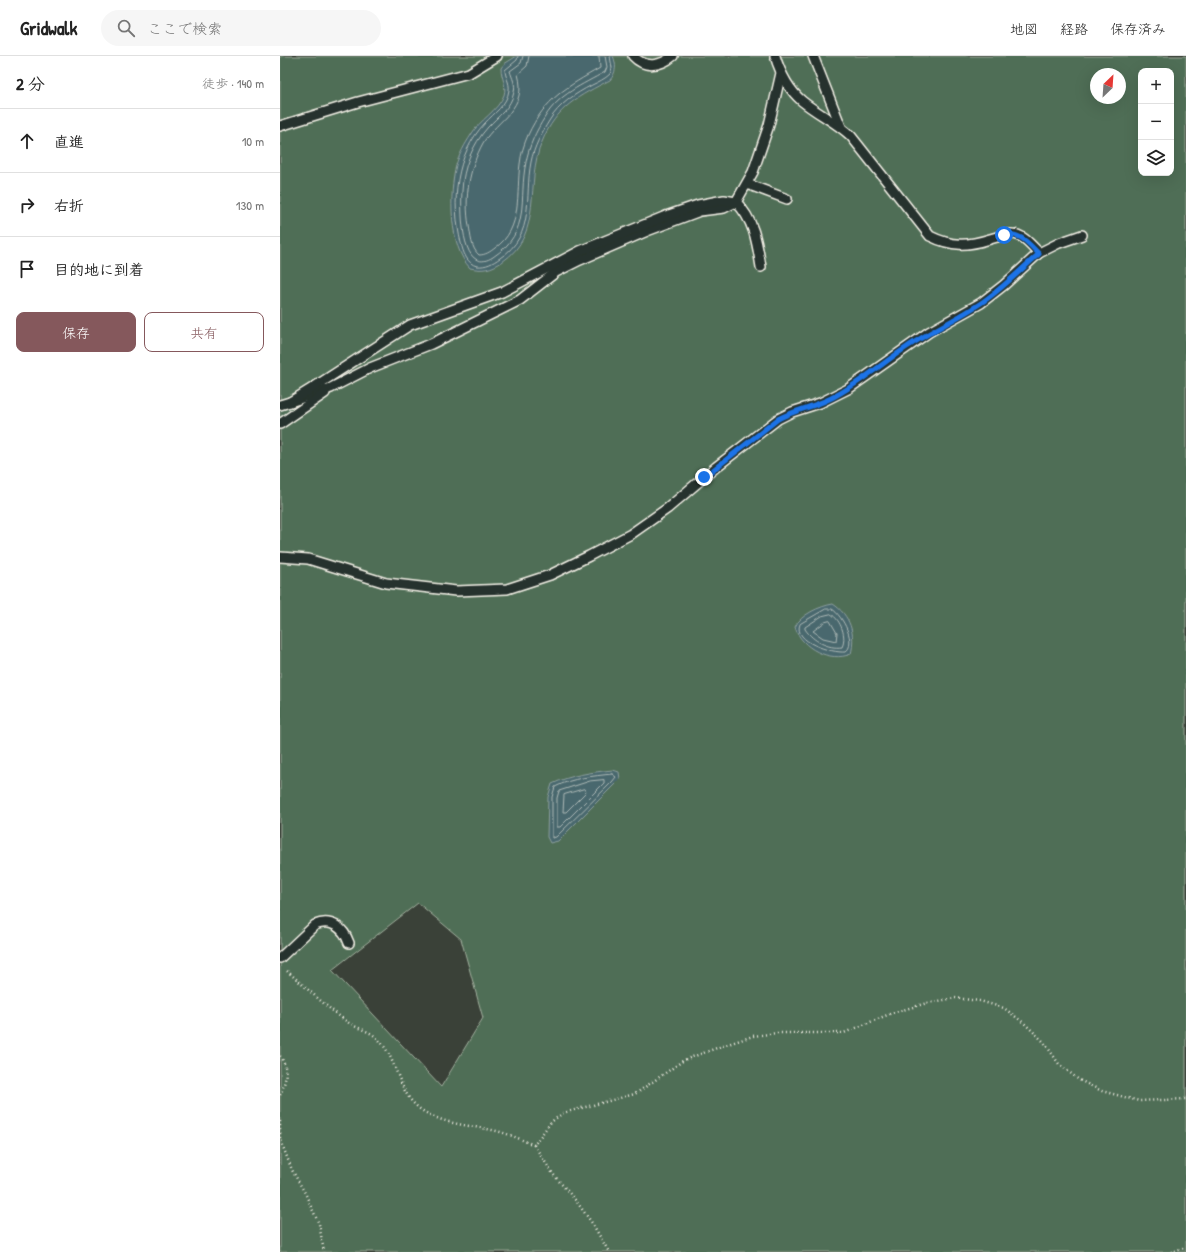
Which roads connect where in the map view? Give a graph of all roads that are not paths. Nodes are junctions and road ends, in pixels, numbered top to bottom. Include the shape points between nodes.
1 (497, 56) edge
2 (633, 56) edge
3 (673, 56) edge
4 (775, 56) edge
5 (813, 56) edge
6 (781, 73) junction
7 (280, 126) edge
8 (841, 127) junction
9 (747, 184) junction
10 (787, 199) dead end
11 (736, 202) junction
12 (1082, 235) dead end
13 (1039, 254) junction
14 (761, 267) dead end
15 (331, 388) junction
16 (290, 402) junction
17 (280, 405) edge
18 (280, 424) edge
19 (280, 557) edge
20 (349, 943) dead end
21 (280, 958) edge

1 - 7 lane via 469,73 358,102
2 - 3 lane via 645,64 655,65
4 - 6 lane
5 - 8 lane
6 - 8 lane via 801,101
6 - 9 lane via 769,125
8 - 13 lane via 902,198 930,236 944,243 960,245 1012,234 1025,240
9 - 10 lane
9 - 11 lane
11 - 14 lane via 743,208 752,224
11 - 15 lane via 724,208 700,211 646,231 580,260 556,272 520,300 431,344 370,368
11 - 16 lane via 724,200 698,205 660,218 580,251 502,292 410,325
12 - 13 lane
13 - 19 lane via 980,303 929,332 877,367 861,381 820,403 778,419 668,508 631,534 550,575 507,589 456,591 386,583 308,560
15 - 16 lane
15 - 18 lane
16 - 17 lane
20 - 21 lane via 342,929 331,923 321,922

